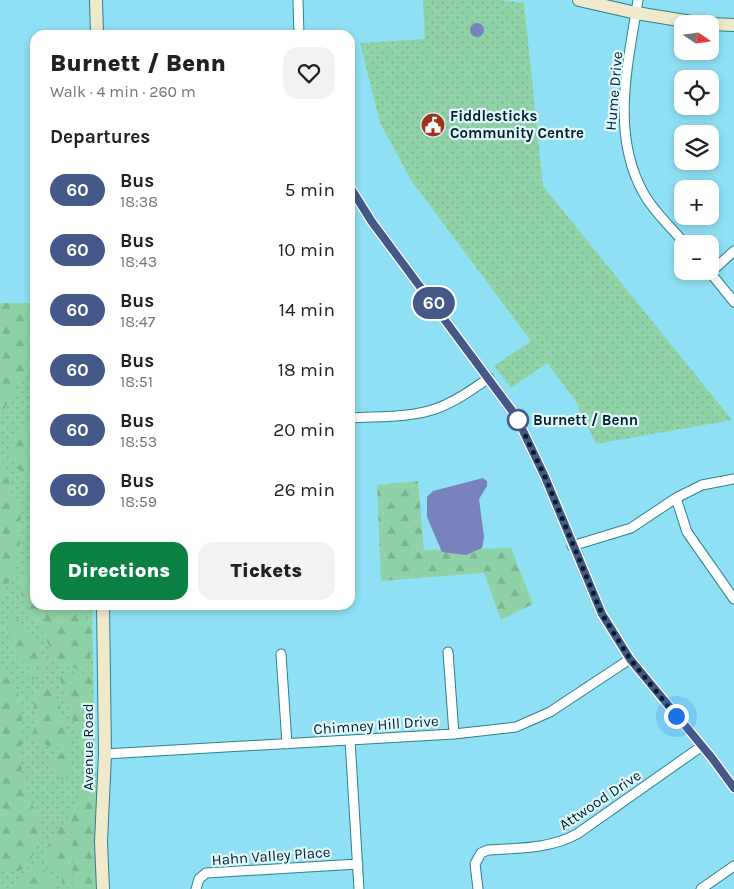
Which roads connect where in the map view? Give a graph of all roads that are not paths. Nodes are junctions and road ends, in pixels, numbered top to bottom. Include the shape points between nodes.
1 (96, 0) edge
2 (298, 0) edge
3 (579, 0) edge
4 (638, 0) edge
5 (636, 13) junction
6 (674, 19) edge
7 (719, 24) edge
8 (734, 25) edge
9 (97, 30) edge
10 (299, 30) edge
11 (355, 195) edge
12 (677, 235) edge
13 (734, 251) edge
14 (719, 264) edge
15 (716, 280) edge
16 (734, 302) edge
17 (489, 378) junction
18 (355, 418) edge
19 (734, 479) edge
20 (676, 498) junction
21 (572, 546) junction
22 (734, 599) edge
23 (103, 610) edge
24 (448, 652) dead end
25 (281, 654) dead end
26 (630, 659) junction
27 (454, 734) junction
28 (350, 740) junction
29 (287, 744) junction
30 (702, 746) junction
31 (105, 754) junction
32 (734, 788) edge
33 (358, 864) junction
34 (734, 866) edge
35 (103, 889) edge
36 (196, 889) edge
37 (359, 889) edge
38 (478, 889) edge
39 (701, 889) edge

1 - 9 street
2 - 10 street
3 - 5 street
4 - 5 street, Hume Drive
5 - 6 street
5 - 12 street, Hume Drive via 623,119 624,142 644,195
7 - 8 street
11 - 17 street
13 - 14 street
15 - 16 street
17 - 18 street via 435,409
17 - 21 street via 516,416 545,477
19 - 20 street via 702,485
20 - 21 street via 631,528
20 - 22 street via 687,532
21 - 26 street via 602,614
23 - 31 street, Avenue Road
24 - 27 street
25 - 29 street
26 - 27 street, Chimney Hill Drive via 533,722 496,731
26 - 30 street
27 - 28 street, Chimney Hill Drive
28 - 29 street, Chimney Hill Drive
28 - 33 street
29 - 31 street, Chimney Hill Drive
30 - 32 street
30 - 38 street, Attwood Drive via 561,842 481,853 475,864
31 - 35 street, Avenue Road via 101,842
33 - 36 street, Hahn Valley Place via 206,873 199,879
33 - 37 street
34 - 39 street

